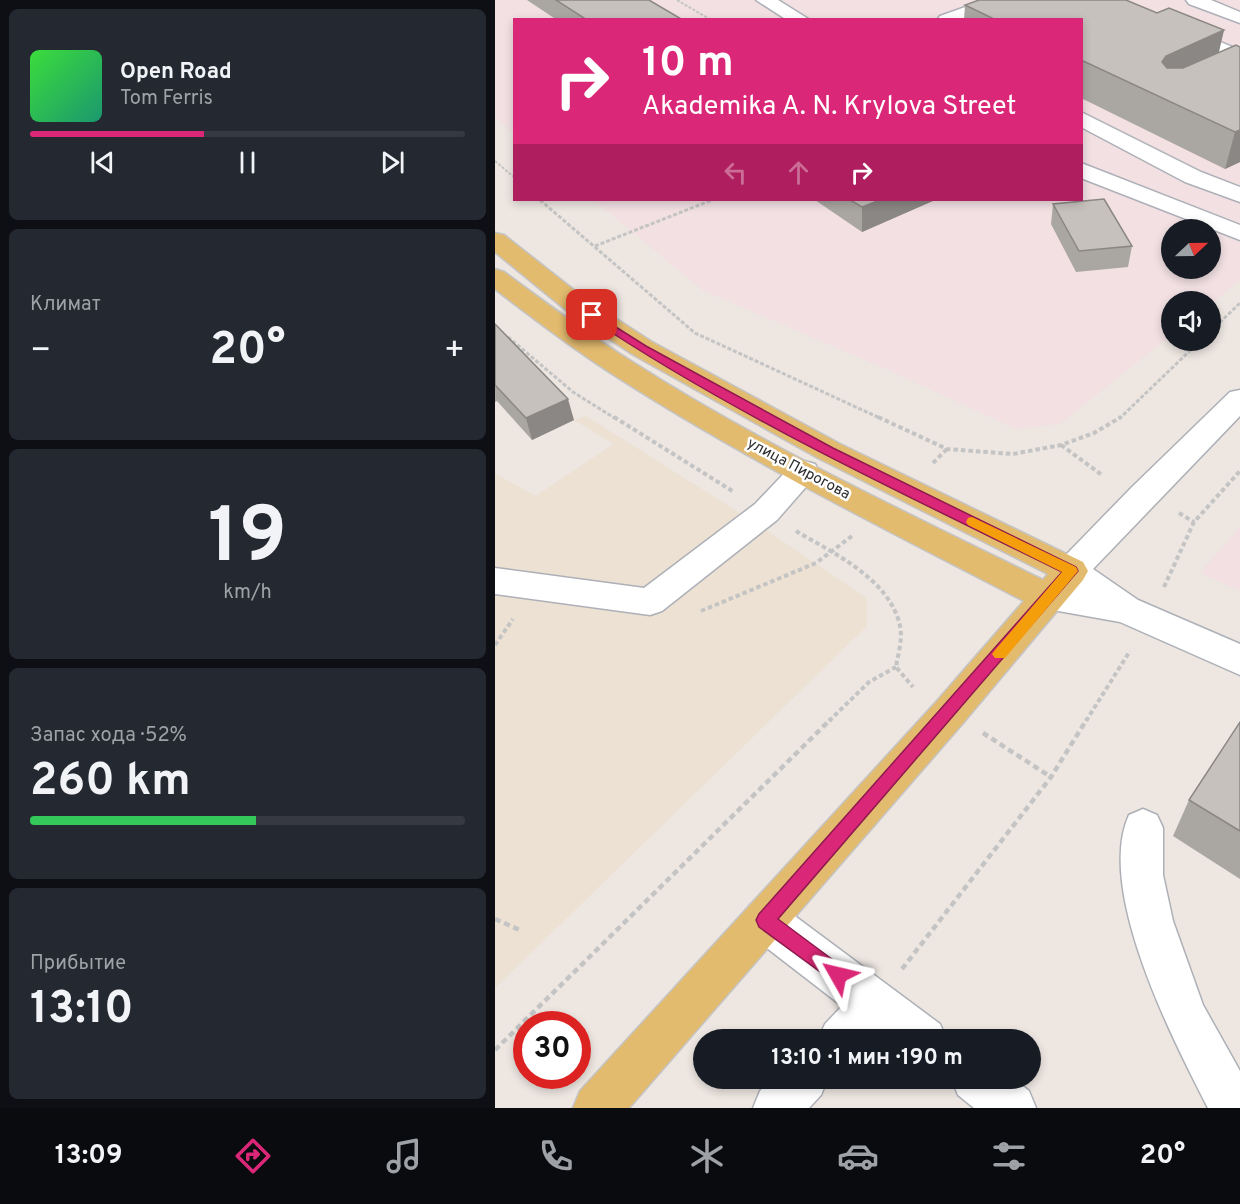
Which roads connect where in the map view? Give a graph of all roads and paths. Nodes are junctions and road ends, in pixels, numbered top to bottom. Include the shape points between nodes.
1 (677, 0) edge
2 (765, 0) edge
3 (1101, 0) edge
4 (1194, 0) edge
5 (989, 2) edge
6 (708, 18) edge
7 (797, 18) edge
8 (951, 18) edge
9 (1240, 18) edge
10 (1237, 64) edge
11 (1083, 121) edge
12 (495, 161) edge
13 (1083, 171) edge
14 (513, 176) edge
15 (1240, 195) edge
16 (541, 201) edge
17 (709, 201) edge
18 (1202, 218) junction
19 (1240, 233) edge
20 (495, 240) edge
21 (595, 246) junction
22 (495, 277) edge
23 (1240, 303) edge
24 (1221, 322) edge
25 (504, 334) edge
26 (1190, 351) edge
27 (1240, 399) edge
28 (1061, 445) junction
29 (1240, 471) edge
30 (804, 472) junction
31 (1102, 475) dead end
32 (736, 493) dead end
33 (793, 529) dead end
34 (831, 553) junction
35 (495, 581) edge
36 (1060, 585) junction
37 (1160, 596) dead end
38 (650, 602) junction
39 (1136, 643) dead end
40 (1240, 660) edge
41 (896, 667) junction
42 (913, 687) dead end
43 (982, 733) dead end
44 (1051, 777) junction
45 (1143, 828) dead end
46 (495, 919) edge
47 (765, 920) junction
48 (522, 932) dead end
49 (885, 990) junction
50 (851, 1029) edge
51 (915, 1029) edge
52 (495, 1050) edge
53 (794, 1089) edge
54 (597, 1108) edge
55 (777, 1108) edge
56 (1235, 1108) edge

1 - 6 path
2 - 7 street
3 - 10 street
4 - 9 street
5 - 8 street
11 - 15 street via 1095,136
12 - 14 path
13 - 18 street
15 - 18 street
16 - 21 path
17 - 21 path
18 - 19 street
20 - 36 main road, улица Пирогова via 576,304 642,348
21 - 28 path via 695,333 947,449 1013,454
22 - 30 main road, улица Пирогова via 545,317 644,384
23 - 24 path
25 - 32 path via 573,392
26 - 28 path via 1122,417
27 - 36 street
28 - 31 path
29 - 37 path via 1194,522
30 - 36 main road, улица Пирогова
30 - 38 street via 766,512
33 - 34 path
34 - 38 path via 703,611
34 - 41 path via 891,601 900,625
35 - 38 street
36 - 40 street, улица Пирогова
36 - 47 main road
39 - 44 path
41 - 42 path
41 - 52 path via 869,682
43 - 44 path
44 - 49 path
45 - 56 street via 1142,874 1151,921 1185,1017
46 - 48 path
47 - 49 street
47 - 54 main road
49 - 50 street
49 - 51 street
53 - 55 street

